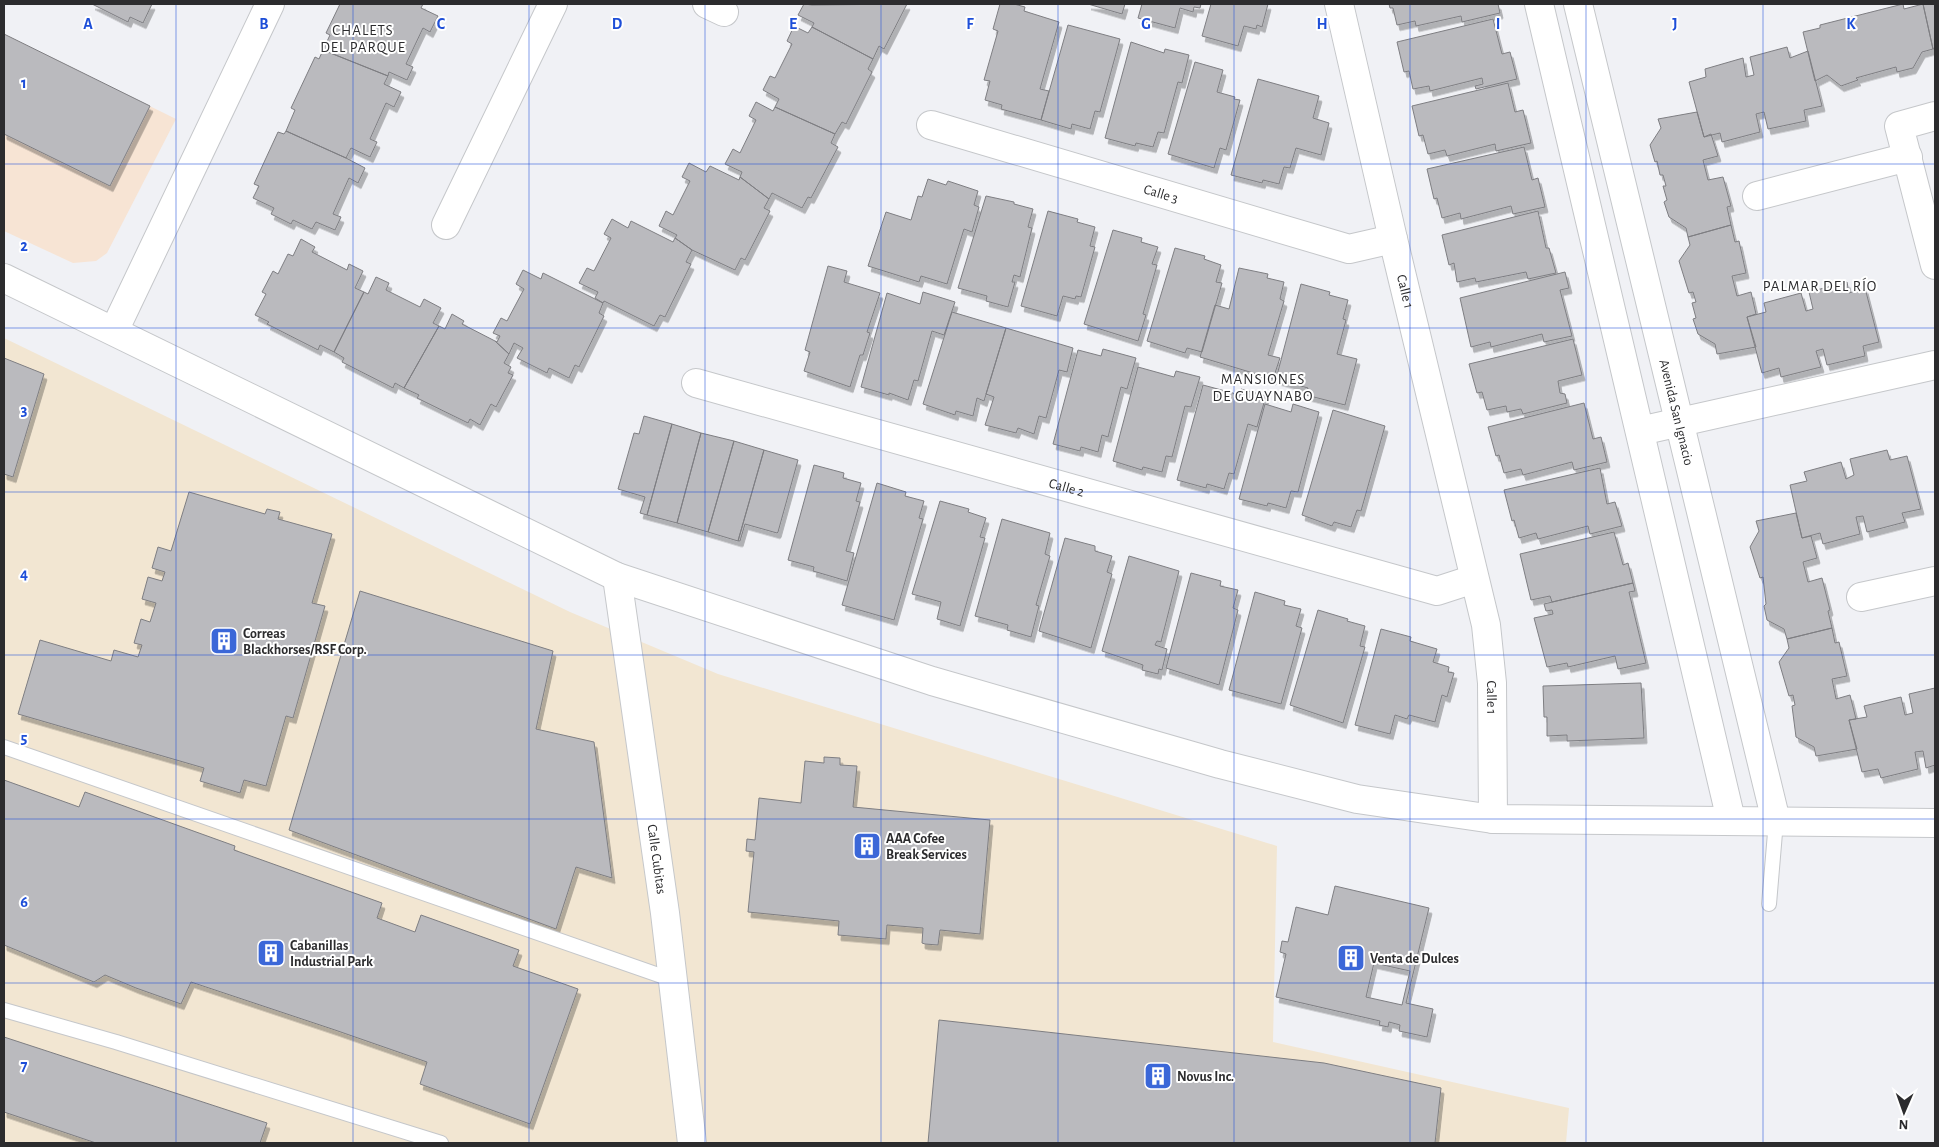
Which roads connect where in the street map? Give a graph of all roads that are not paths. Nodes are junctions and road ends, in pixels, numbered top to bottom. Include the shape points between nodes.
1 (270, 4) edge
2 (553, 4) edge
3 (1339, 4) edge
4 (1539, 4) edge
5 (1578, 4) edge
6 (1935, 116) edge
7 (931, 125) dead end
8 (1908, 157) junction
9 (1757, 196) dead end
10 (446, 225) dead end
11 (1393, 239) junction
12 (1935, 265) edge
13 (4, 278) edge
14 (114, 331) junction
15 (1935, 365) edge
16 (696, 382) dead end
17 (1680, 422) junction
18 (1640, 431) junction
19 (617, 577) junction
20 (1474, 579) junction
21 (1935, 581) edge
22 (1861, 597) dead end
23 (4, 747) edge
24 (1493, 818) junction
25 (1731, 820) junction
26 (1776, 821) junction
27 (1935, 823) edge
28 (1769, 904) dead end
29 (673, 980) junction
30 (4, 1010) edge
31 (441, 1143) edge
32 (692, 1143) edge

1 - 14 street
2 - 10 street
3 - 11 street, Calle 1
4 - 18 street
5 - 17 street, Avenida San Ignacio
6 - 8 street via 1899,126
7 - 11 street, Calle 3 via 1350,249
8 - 9 street
8 - 12 street
11 - 20 street, Calle 1
13 - 14 street
14 - 19 street
15 - 17 street
16 - 20 street, Calle 2 via 1437,592
17 - 18 street
17 - 26 street, Avenida San Ignacio
18 - 25 street
19 - 24 street via 932,681 1220,764 1357,799
19 - 29 street, Calle Cubitas
20 - 24 street, Calle 1 via 1486,624 1492,683
21 - 22 street
23 - 29 lane
24 - 25 street
25 - 26 street
26 - 27 street
26 - 28 lane
29 - 32 street, Calle Cubitas
30 - 31 lane

